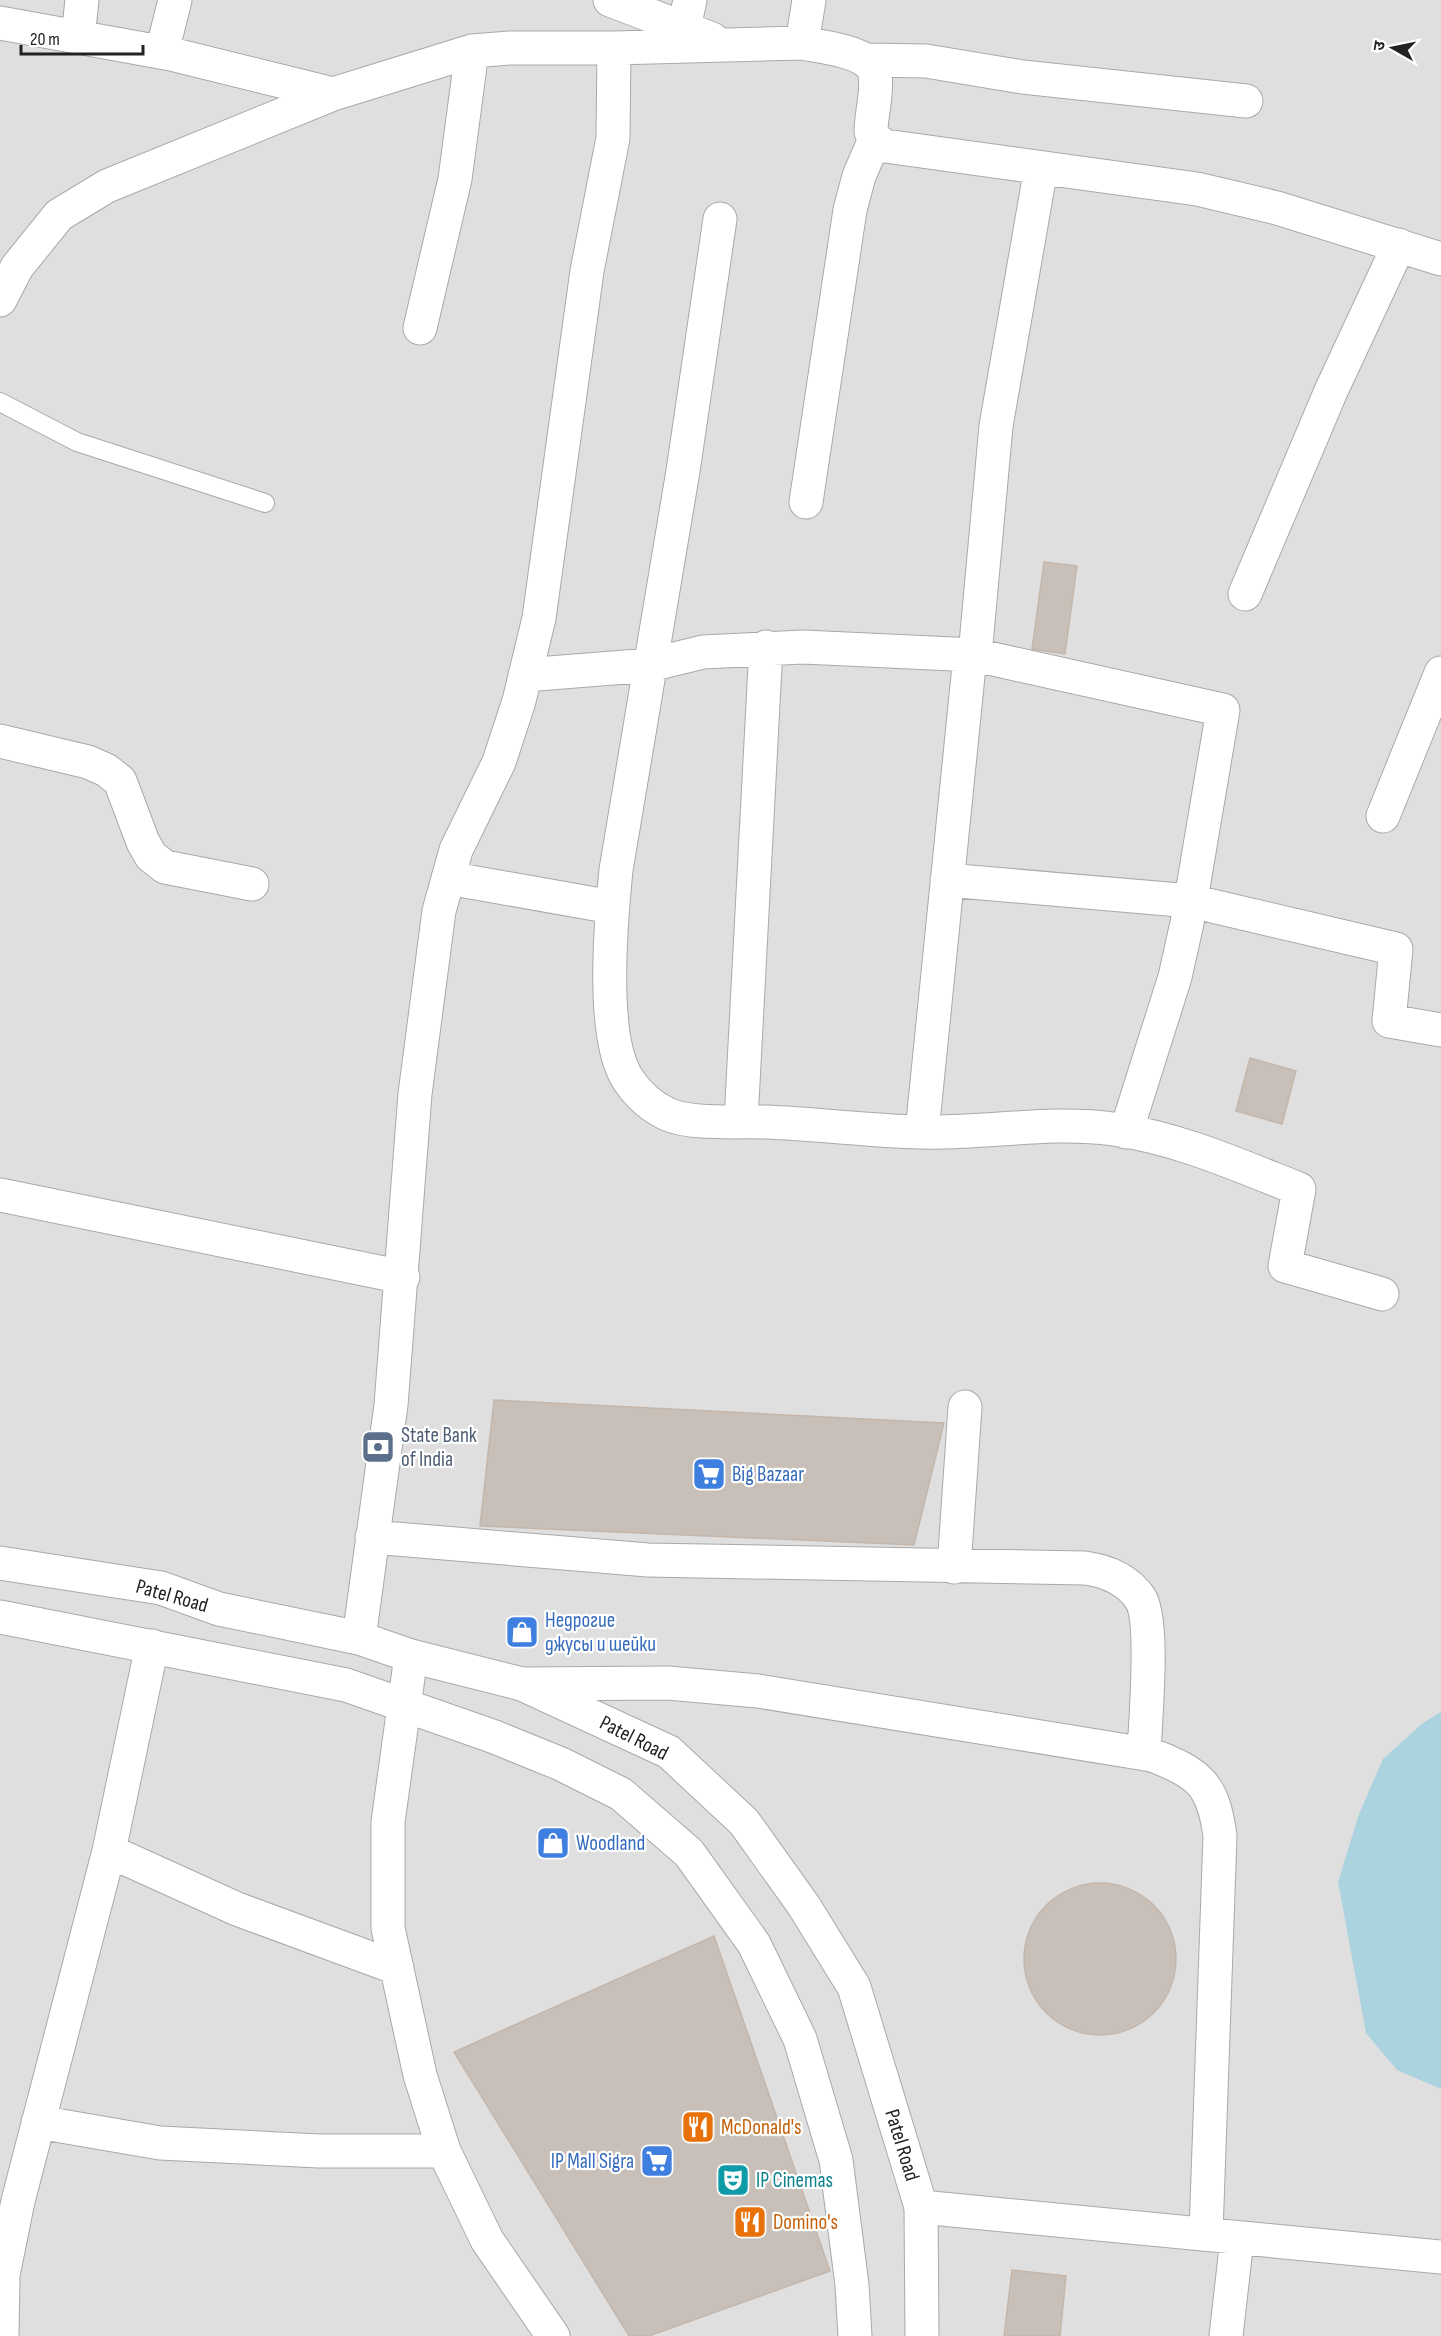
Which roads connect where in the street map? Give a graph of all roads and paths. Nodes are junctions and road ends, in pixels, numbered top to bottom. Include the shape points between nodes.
1 (82, 0) edge
2 (175, 0) edge
3 (610, 0) edge
4 (809, 0) edge
5 (687, 14) edge
6 (0, 23) edge
7 (78, 37) junction
8 (802, 43) junction
9 (728, 45) junction
10 (614, 48) junction
11 (472, 51) junction
12 (162, 52) junction
13 (866, 60) junction
14 (333, 94) junction
15 (1246, 100) dead end
16 (875, 139) junction
17 (1041, 168) junction
18 (720, 219) dead end
19 (1399, 245) junction
20 (1441, 259) edge
21 (0, 300) edge
22 (420, 328) dead end
23 (0, 402) edge
24 (806, 502) dead end
25 (265, 503) dead end
26 (1245, 594) dead end
27 (766, 647) junction
28 (972, 655) junction
29 (650, 665) junction
30 (1441, 674) edge
31 (525, 675) junction
32 (0, 741) edge
33 (1383, 816) dead end
34 (448, 878) junction
35 (947, 880) junction
36 (252, 884) dead end
37 (1191, 901) junction
38 (612, 907) junction
39 (1441, 1030) edge
40 (741, 1121) junction
41 (922, 1132) junction
42 (1126, 1132) junction
43 (0, 1195) edge
44 (403, 1277) junction
45 (1382, 1294) dead end
46 (965, 1407) dead end
47 (372, 1537) junction
48 (0, 1563) edge
49 (954, 1567) junction
50 (0, 1617) edge
51 (359, 1638) junction
52 (152, 1646) junction
53 (411, 1656) junction
54 (522, 1684) junction
55 (405, 1704) junction
56 (1144, 1754) junction
57 (109, 1851) junction
58 (397, 1968) junction
59 (38, 2122) junction
60 (444, 2151) junction
61 (921, 2207) junction
62 (1221, 2236) junction
63 (1441, 2257) edge
64 (2, 2336) edge
65 (553, 2336) edge
66 (855, 2336) edge
67 (922, 2336) edge
68 (1226, 2336) edge

1 - 7 street
2 - 12 street
3 - 5 street
4 - 8 street
5 - 9 street
6 - 7 street
7 - 12 street
8 - 9 street
8 - 13 street
9 - 10 street
10 - 11 street
10 - 31 street via 613,138 587,271 538,618
11 - 14 street
11 - 22 street via 455,179
12 - 14 street
13 - 15 street via 926,61 1023,77
13 - 16 street via 875,75 871,120
14 - 21 street via 107,186 59,215 17,267
16 - 17 street via 885,146
16 - 24 street via 850,210
17 - 19 street via 1197,189 1277,208
17 - 28 street via 996,426
18 - 29 street via 696,393
19 - 20 street
19 - 26 street via 1330,391
23 - 25 lane via 77,442
27 - 28 street
27 - 29 street via 703,652
27 - 40 street
28 - 35 street
28 - 37 street via 1222,710
29 - 31 street
29 - 38 street
30 - 33 street
31 - 34 street via 499,762 456,850
32 - 36 street via 106,770 120,781 143,843 165,867
34 - 38 street
34 - 44 street via 439,911 415,1094
35 - 37 street
35 - 41 street
37 - 39 street via 1396,949 1389,1021
37 - 42 street via 1175,977
38 - 40 street via 613,1029 628,1081 647,1101 668,1114
40 - 41 street
41 - 42 street via 1055,1126
42 - 45 street via 1199,1150 1299,1189 1285,1266
43 - 44 street
44 - 47 street via 391,1405
46 - 49 street
47 - 49 street via 648,1560
47 - 51 street
48 - 51 street, Patel Road via 161,1588 219,1609
49 - 56 street via 1084,1568 1105,1571 1123,1581 1141,1599 1147,1626
50 - 52 street
51 - 53 street, Patel Road
52 - 55 street via 346,1685
52 - 57 street
53 - 54 street, Patel Road
53 - 55 street
54 - 56 street via 668,1683 758,1691
54 - 61 street, Patel Road via 669,1752 744,1822 804,1905 854,1987
55 - 58 street via 388,1822 388,1928
55 - 66 street via 561,1764 621,1794 689,1853 753,1944 800,2039 836,2160
56 - 62 street via 1179,1766 1202,1782 1216,1804 1220,1836
57 - 58 street via 237,1909
57 - 59 street
58 - 60 street via 420,2075
59 - 60 street via 160,2143 308,2151
59 - 64 street via 3,2275
60 - 65 street via 487,2240
61 - 62 street
61 - 67 street, Patel Road
62 - 63 street
62 - 68 street

